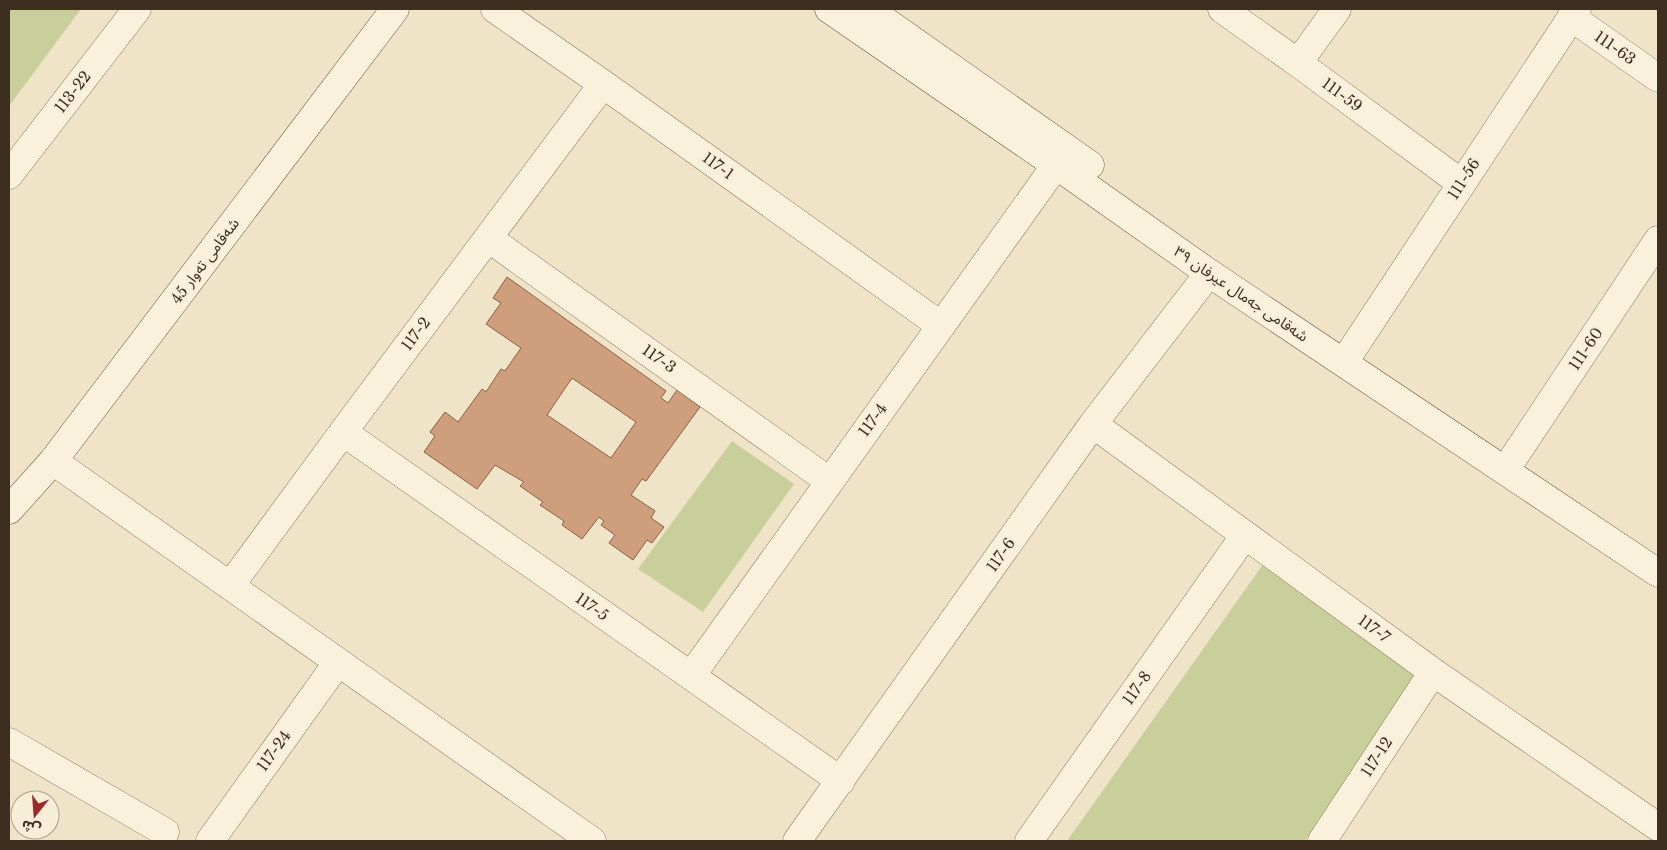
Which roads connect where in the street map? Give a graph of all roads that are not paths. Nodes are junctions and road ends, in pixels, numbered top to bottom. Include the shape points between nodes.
1 (137, 9) edge
2 (395, 9) edge
3 (495, 9) edge
4 (829, 9) edge
5 (868, 9) edge
6 (1222, 9) edge
7 (1337, 9) edge
8 (1574, 13) edge
9 (1298, 63) junction
10 (1658, 78) edge
11 (603, 84) junction
12 (1056, 165) junction
13 (9, 176) edge
14 (1461, 183) junction
15 (488, 238) junction
16 (1658, 240) edge
17 (1209, 273) junction
18 (940, 325) junction
19 (1352, 350) junction
20 (1093, 424) junction
21 (343, 432) junction
22 (1514, 457) junction
23 (53, 461) junction
24 (829, 480) junction
25 (9, 510) edge
26 (1245, 535) junction
27 (1658, 550) edge
28 (1658, 573) edge
29 (230, 586) junction
30 (338, 662) junction
31 (1433, 672) junction
32 (691, 676) junction
33 (9, 742) edge
34 (841, 781) junction
35 (1658, 827) edge
36 (165, 832) dead end
37 (221, 837) edge
38 (592, 841) edge
39 (797, 841) edge
40 (1029, 841) edge
41 (1322, 841) edge
42 (1651, 841) edge

1 - 13 street, 113-22
2 - 23 street, شەقامی تەوار 45
3 - 11 street, 117-1
4 - 12 street, شەقامی جەمال عیرفان ٣٩
5 - 19 street, شەقامی جەمال عیرفان ٣٩
6 - 9 street, 111-59
7 - 9 street
8 - 10 street, 111-63
8 - 14 street, 111-56
9 - 14 street, 111-59
11 - 15 street, 117-2
11 - 18 street, 117-1
12 - 17 street, شەقامی جەمال عیرفان ٣٩
12 - 18 street, 117-4
14 - 19 street, 111-56
15 - 21 street, 117-2
15 - 24 street, 117-3
16 - 22 street, 111-60
17 - 20 street, 117-6
17 - 28 street, شەقامی جەمال عیرفان ٣٩
18 - 24 street, 117-4
19 - 22 street, شەقامی جەمال عیرفان ٣٩
20 - 26 street, 117-7
20 - 34 street, 117-6
21 - 29 street, 117-2
21 - 32 street, 117-5
22 - 27 street, شەقامی جەمال عیرفان ٣٩
23 - 25 street, شەقامی تەوار 45
23 - 29 street
24 - 32 street, 117-4
26 - 31 street, 117-7
26 - 40 street, 117-8
29 - 30 street
30 - 37 street, 117-24
30 - 38 street
31 - 35 street, 117-7
31 - 41 street, 117-12
32 - 34 street, 117-5
33 - 36 street
34 - 39 street, 117-6
35 - 42 street

